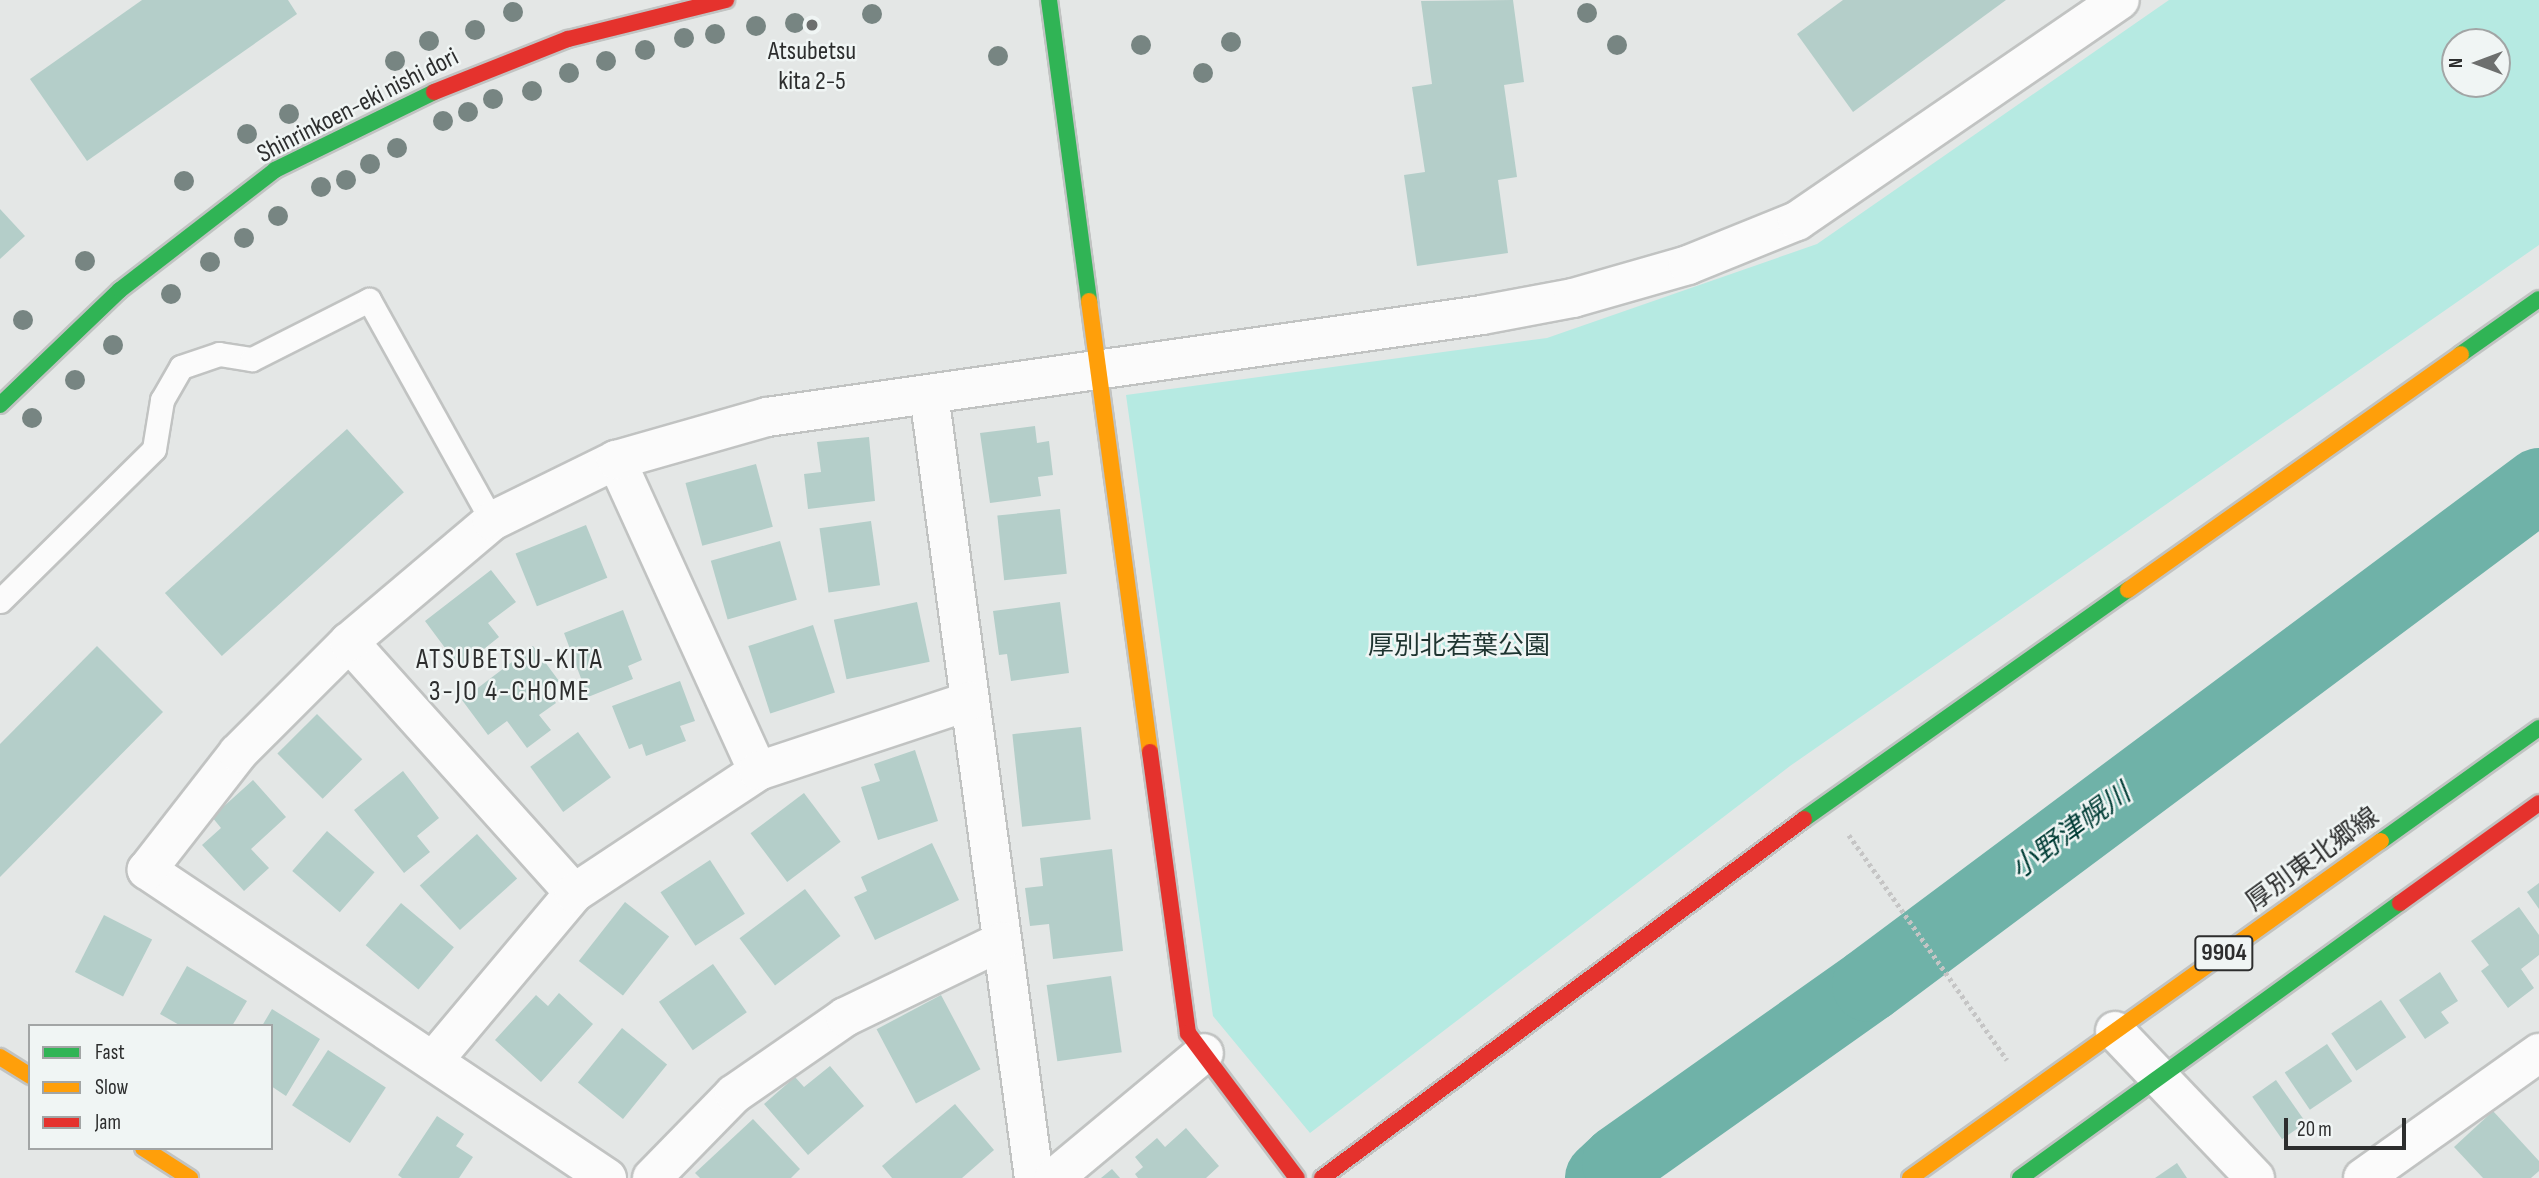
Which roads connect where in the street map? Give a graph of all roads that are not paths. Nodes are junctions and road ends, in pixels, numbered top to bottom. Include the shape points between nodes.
1 (726, 0) edge
2 (1049, 0) edge
3 (2120, 0) edge
4 (2539, 299) edge
5 (1099, 369) junction
6 (929, 394) junction
7 (0, 405) edge
8 (616, 460) junction
9 (492, 521) junction
10 (0, 601) edge
11 (349, 642) junction
12 (970, 701) junction
13 (2539, 728) edge
14 (758, 771) junction
15 (2539, 803) edge
16 (574, 893) junction
17 (1002, 941) junction
18 (2115, 1031) junction
19 (1204, 1053) junction
20 (0, 1057) edge
21 (2538, 1057) edge
22 (433, 1061) junction
23 (28, 1075) edge
24 (2160, 1077) junction
25 (147, 1150) edge
26 (190, 1178) edge
27 (607, 1178) edge
28 (652, 1178) edge
29 (1034, 1178) edge
30 (1054, 1178) edge
31 (1297, 1178) edge
32 (1322, 1178) edge
33 (1910, 1178) edge
34 (2020, 1178) edge
35 (2255, 1178) edge
36 (2363, 1178) edge

1 - 7 street, Shinrinkoen-eki nishi dori via 568,39 454,82 275,170 120,290
2 - 5 street
3 - 5 street via 1797,221 1688,265 1573,299 1495,313
4 - 32 street via 1826,803
5 - 6 street
5 - 19 street via 1188,1033
6 - 8 street via 767,416
6 - 12 street
8 - 9 street
8 - 14 street
9 - 10 lane via 369,300 251,359 219,354 181,367 162,400 153,449
9 - 11 street
11 - 16 street
11 - 22 street via 238,753 147,870
12 - 14 street
12 - 17 street
13 - 18 street, 厚別東北郷線 / 9904
14 - 16 street
15 - 24 street, 9904
16 - 22 street
17 - 28 street via 845,1017 734,1094
17 - 29 street
18 - 24 street
18 - 33 street, 厚別東北郷線 / 9904
19 - 30 street
19 - 31 street
20 - 23 street
21 - 36 street
22 - 27 street
24 - 34 street, 9904
24 - 35 street
25 - 26 street

